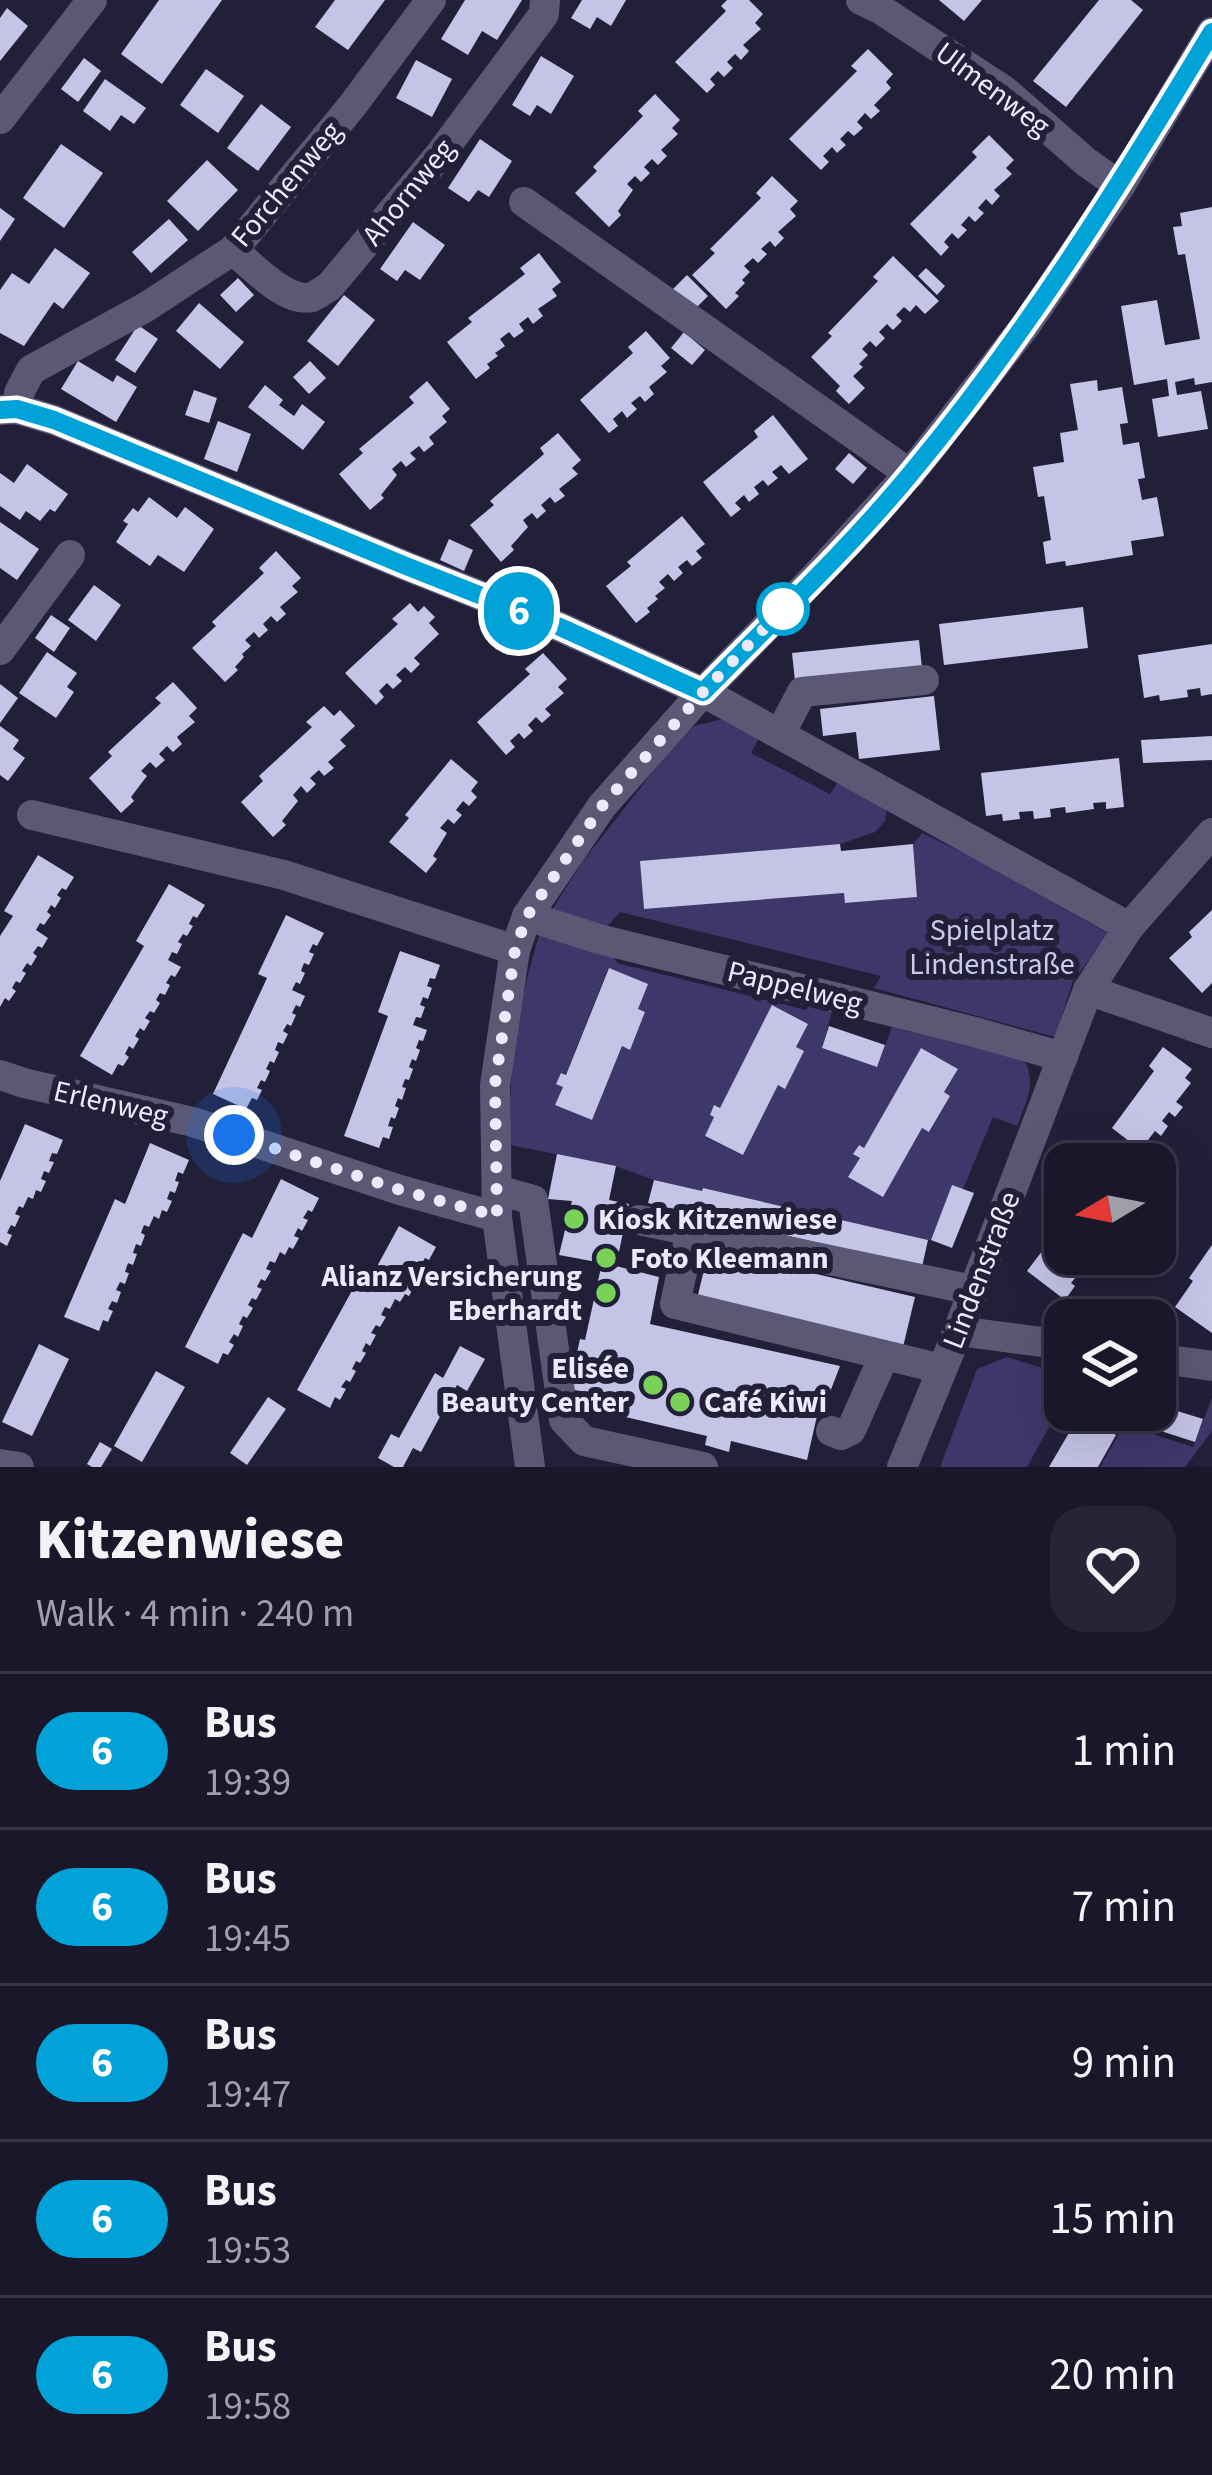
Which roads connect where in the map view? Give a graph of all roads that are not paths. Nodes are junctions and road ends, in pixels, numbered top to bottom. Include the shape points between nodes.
1 (92, 0) edge
2 (431, 0) edge
3 (545, 0) edge
4 (860, 0) edge
5 (1212, 32) edge
6 (0, 119) edge
7 (1120, 186) junction
8 (524, 202) dead end
9 (233, 250) junction
10 (8, 410) edge
11 (910, 475) junction
12 (70, 555) dead end
13 (0, 650) edge
14 (924, 680) dead end
15 (703, 692) junction
16 (780, 734) junction
17 (32, 815) dead end
18 (1212, 833) edge
19 (527, 916) junction
20 (1129, 927) junction
21 (515, 950) junction
22 (1088, 990) junction
23 (1212, 1033) edge
24 (1063, 1057) junction
25 (0, 1075) edge
26 (497, 1203) junction
27 (639, 1220) dead end
28 (692, 1231) junction
29 (973, 1290) junction
30 (958, 1330) junction
31 (1044, 1342) edge
32 (884, 1355) junction
33 (1176, 1361) edge
34 (1212, 1366) edge
35 (942, 1370) junction
36 (519, 1382) junction
37 (559, 1383) junction
38 (831, 1431) dead end
39 (0, 1464) edge
40 (19, 1467) edge
41 (530, 1467) edge
42 (703, 1467) edge
43 (902, 1467) edge

1 - 6 street
2 - 9 street, Forchenweg
3 - 9 street, Ahornweg via 544,14 442,153 330,286 298,298
4 - 7 street, Ulmenweg via 1005,91
5 - 7 street
7 - 11 street
8 - 11 street
9 - 10 street, Forchenweg via 31,370
10 - 15 street via 54,420
11 - 15 street
12 - 13 street
14 - 16 street via 802,692
15 - 16 street
15 - 19 street via 602,806
16 - 20 street
17 - 21 street via 284,875
18 - 20 street, Lindenstraße
19 - 21 street
19 - 24 street, Pappelweg
20 - 22 street, Lindenstraße
21 - 26 street via 495,1084
22 - 23 street
22 - 24 street, Lindenstraße
24 - 29 street, Lindenstraße
25 - 26 street, Erlenweg via 194,1122 400,1190
26 - 36 street
26 - 37 street via 533,1200
27 - 28 street
28 - 29 street
28 - 32 street via 675,1304
29 - 30 street, Lindenstraße
30 - 31 street
30 - 35 street, Lindenstraße
32 - 35 street
32 - 38 street via 851,1430
33 - 34 street
35 - 43 street, Lindenstraße
36 - 37 street
36 - 41 street
37 - 42 street via 564,1420 584,1441
39 - 40 street

